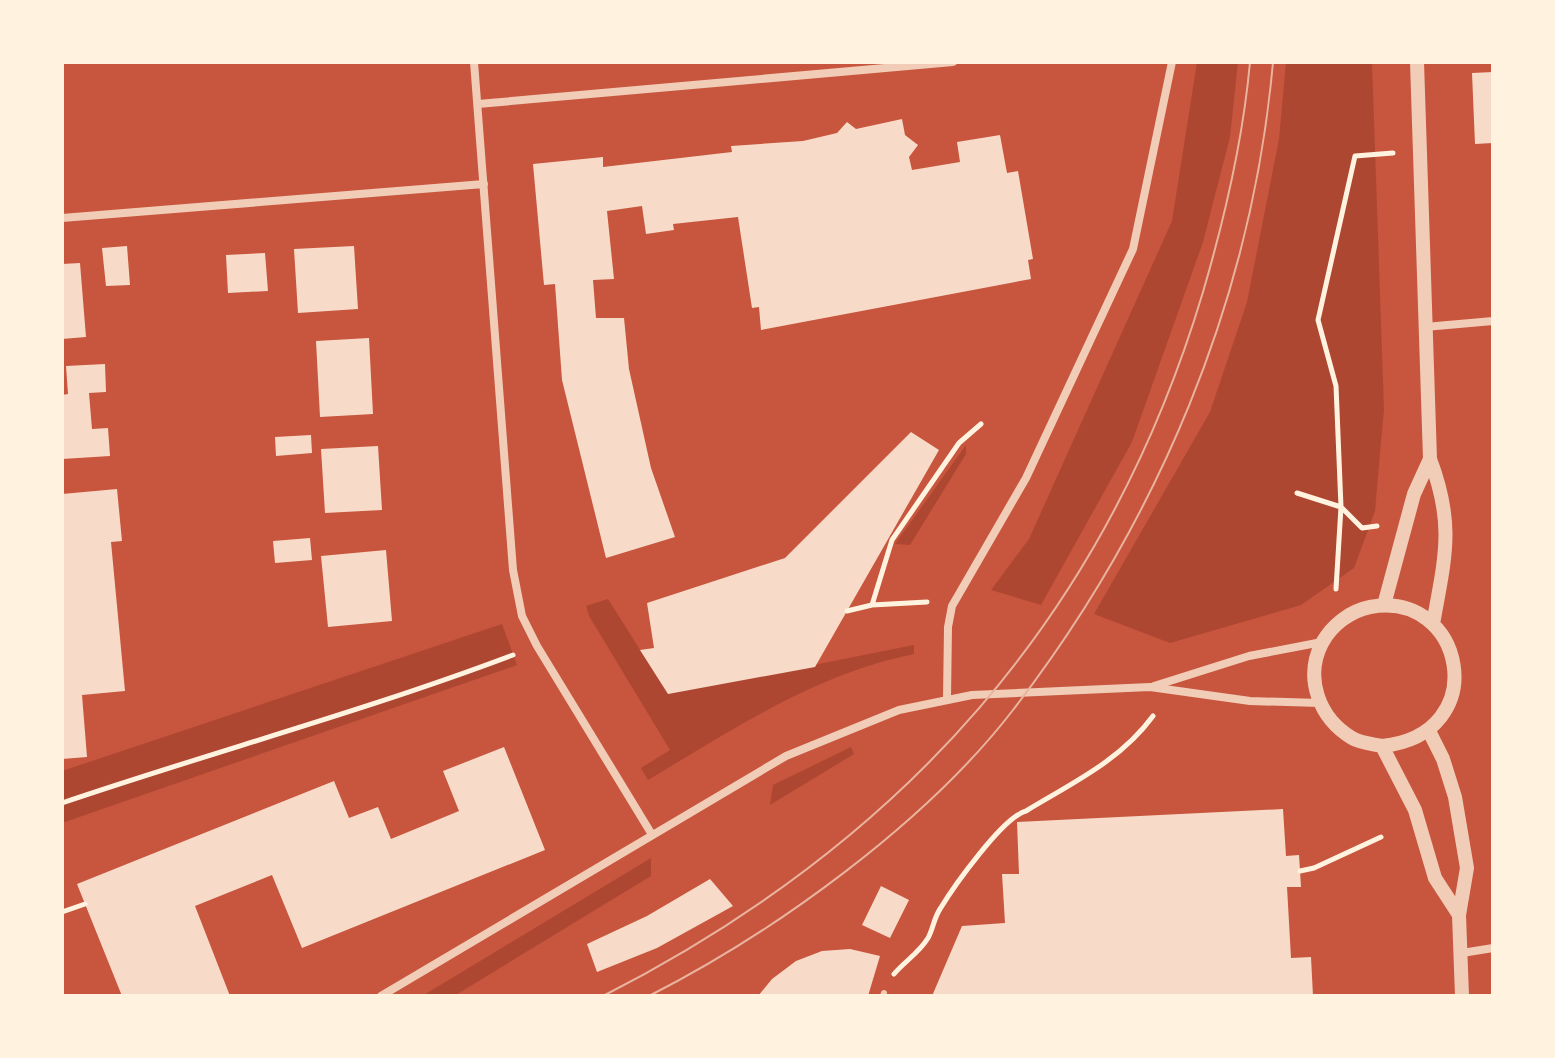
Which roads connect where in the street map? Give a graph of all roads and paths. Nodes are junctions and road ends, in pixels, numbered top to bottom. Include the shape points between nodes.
1 (474, 62) edge
2 (953, 62) edge
3 (1172, 62) edge
4 (1417, 62) edge
5 (478, 104) junction
6 (1418, 151) junction
7 (484, 184) junction
8 (62, 218) edge
9 (1493, 321) edge
10 (1425, 327) junction
11 (981, 424) dead end
12 (1430, 459) junction
13 (1297, 493) dead end
14 (1341, 507) junction
15 (1378, 526) dead end
16 (1336, 592) dead end
17 (920, 601) dead end
18 (872, 605) junction
19 (1384, 605) junction
20 (847, 611) dead end
21 (1433, 624) junction
22 (1323, 642) junction
23 (537, 646) junction
24 (1147, 687) junction
25 (947, 698) junction
26 (1320, 703) junction
27 (1153, 716) dead end
28 (1429, 731) junction
29 (1382, 746) junction
30 (62, 803) edge
31 (651, 833) junction
32 (1381, 837) dead end
33 (1300, 871) dead end
34 (85, 904) dead end
35 (62, 912) edge
36 (1459, 915) junction
37 (1493, 948) edge
38 (1462, 953) junction
39 (884, 994) edge
40 (381, 996) edge
41 (1462, 996) edge

1 - 5 street
2 - 5 street
3 - 25 street via 1133,249 1026,478 952,606
4 - 6 street
5 - 7 street
6 - 10 street
6 - 14 path via 1355,156 1318,320 1336,386
7 - 8 street
7 - 23 street via 513,570 522,616
9 - 10 street
10 - 12 street
11 - 18 path via 959,443 892,540
12 - 19 street via 1414,494
12 - 21 street via 1445,497 1447,548
13 - 14 path
14 - 15 path via 1362,528
14 - 16 path
17 - 18 path
18 - 20 path
19 - 21 street via 1409,609
19 - 22 street via 1349,615
21 - 28 street via 1445,637 1455,668 1452,699
22 - 24 street via 1249,656
22 - 26 street via 1315,662
23 - 30 path via 402,697
23 - 31 street
24 - 25 street
24 - 26 street via 1250,701
25 - 31 street via 855,725 786,756
26 - 29 street via 1353,739
27 - 39 path via 1112,760 1014,814 970,863 938,912 930,935 896,971
28 - 29 street via 1406,743
28 - 36 street via 1455,797 1467,868
29 - 36 street via 1415,810 1435,878
31 - 40 street
32 - 33 path
34 - 35 path
36 - 38 street
37 - 38 street
38 - 41 street

